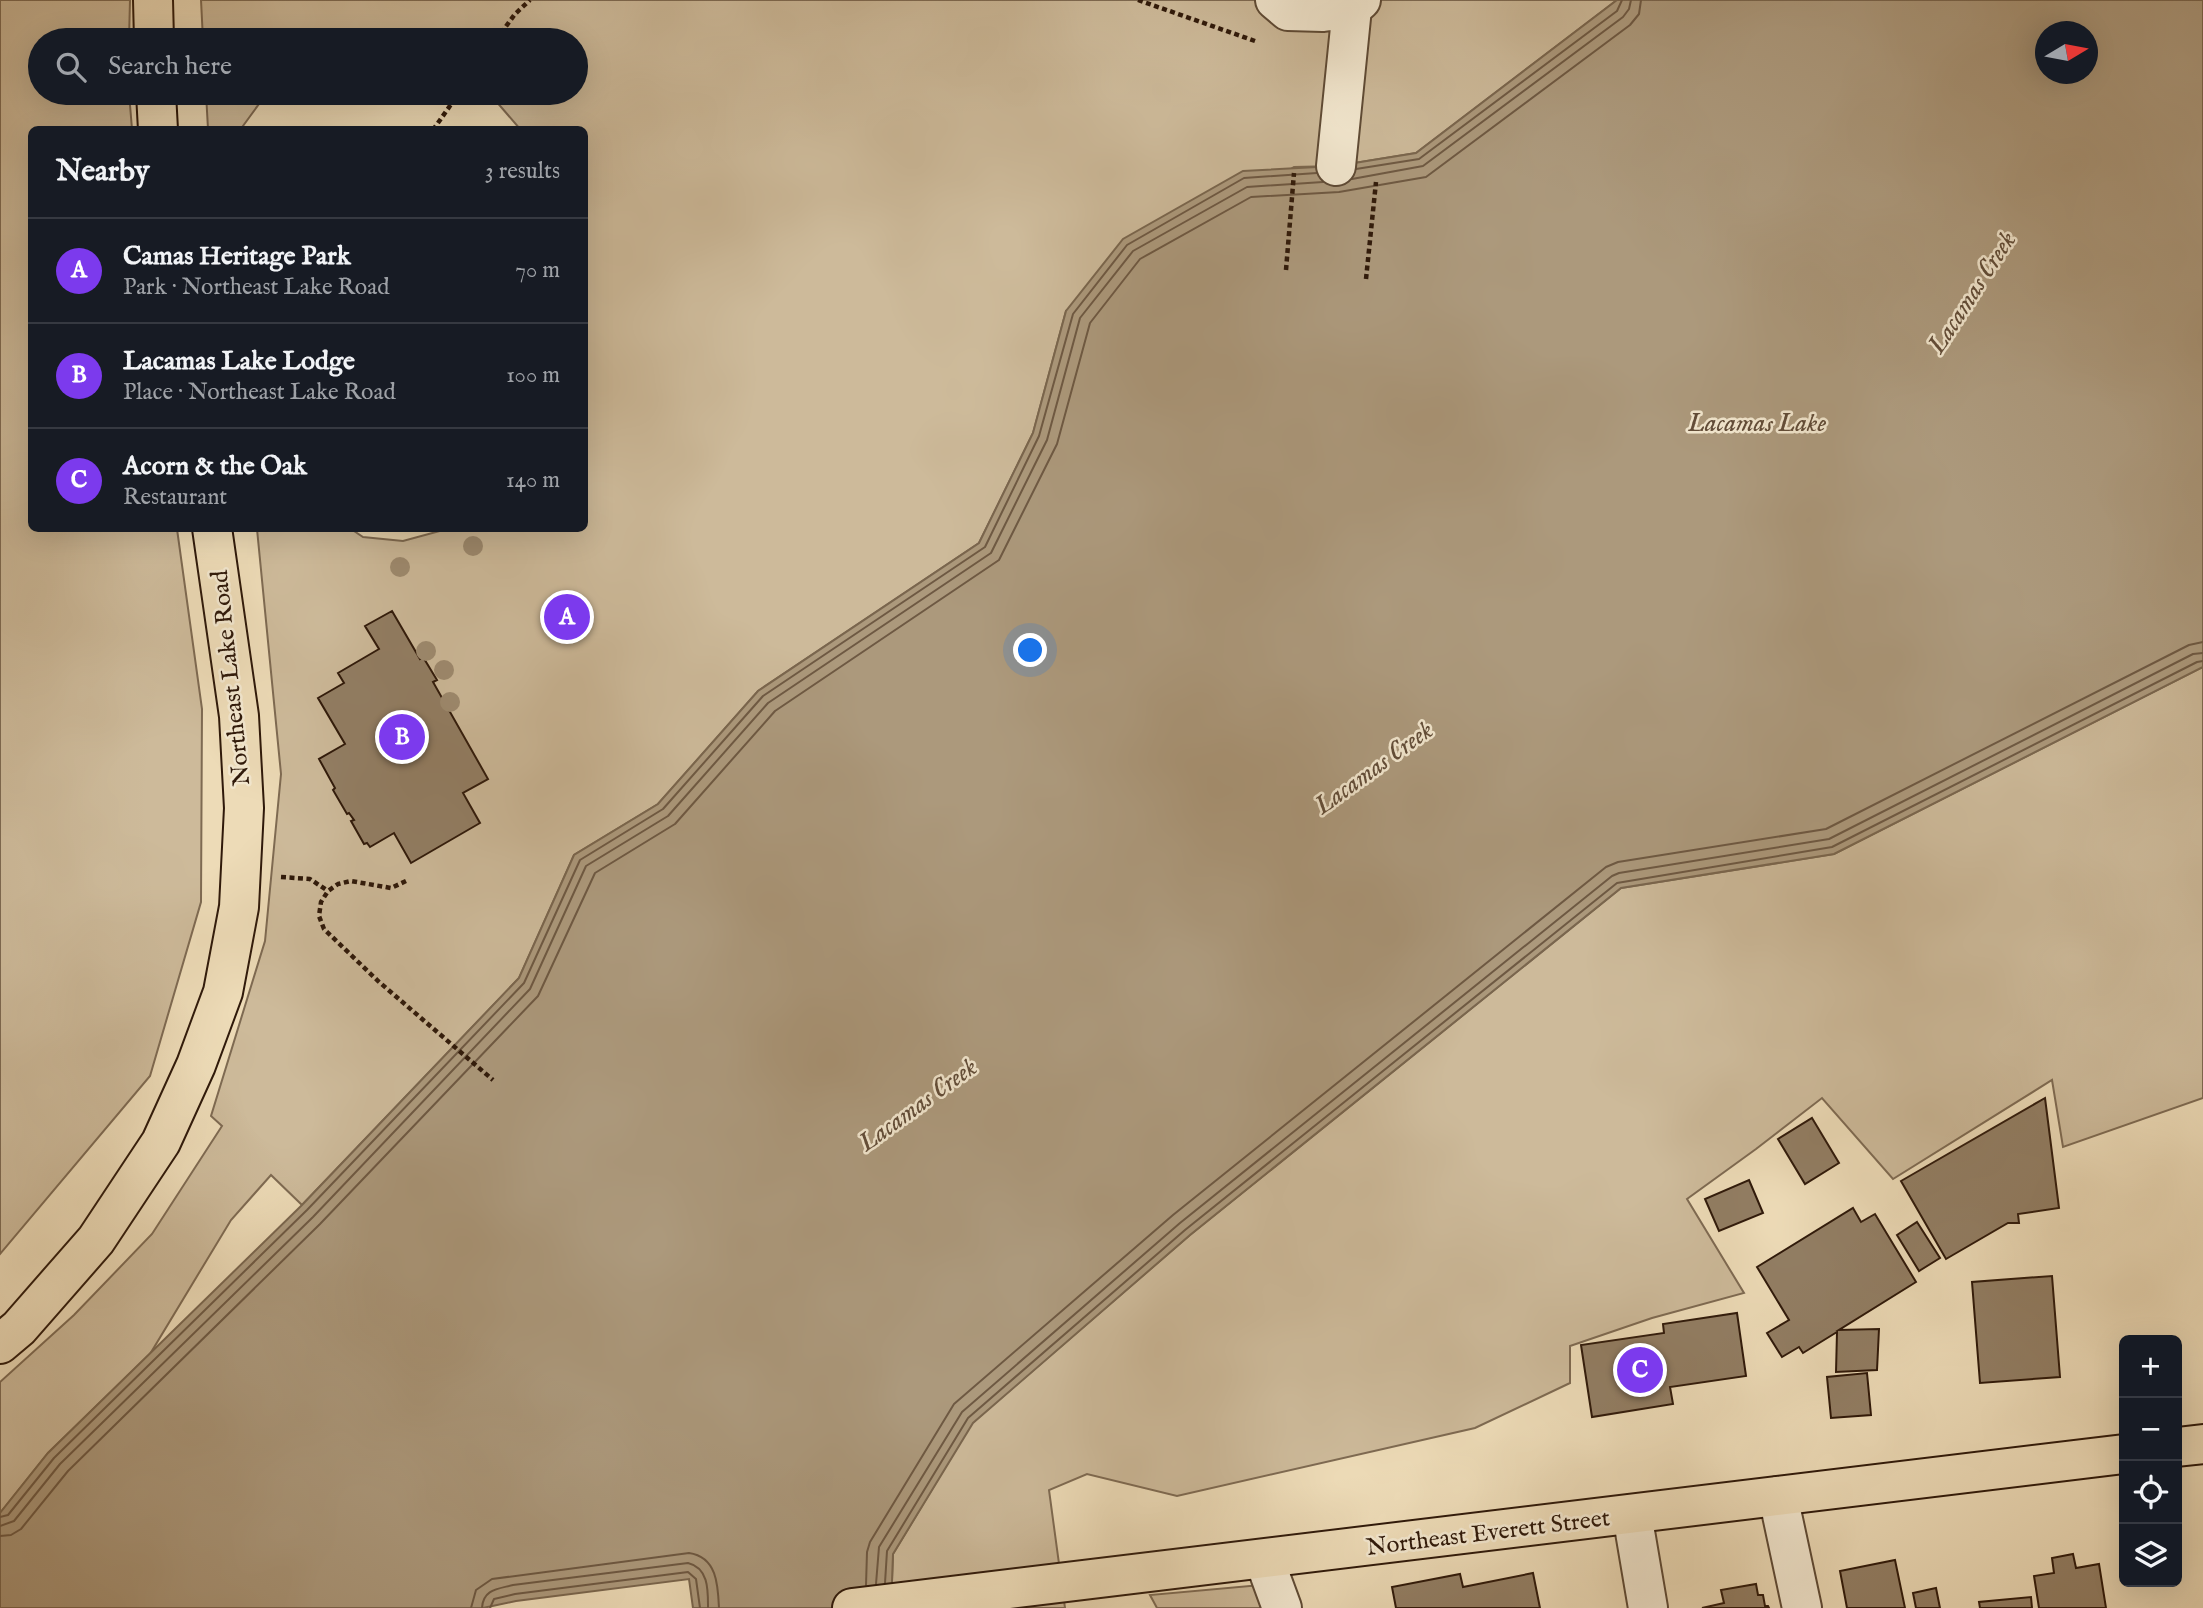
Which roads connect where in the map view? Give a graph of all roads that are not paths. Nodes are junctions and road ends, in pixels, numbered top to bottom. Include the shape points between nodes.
1 (153, 0) edge
2 (1275, 0) edge
3 (1357, 4) edge
4 (154, 28) edge
5 (157, 105) edge
6 (158, 126) edge
7 (1336, 166) dead end
8 (213, 532) edge
9 (0, 1344) edge
10 (2203, 1444) edge
11 (2182, 1446) edge
12 (2119, 1455) edge
13 (1779, 1496) junction
14 (1632, 1514) junction
15 (1264, 1559) junction
16 (852, 1608) edge
17 (1282, 1608) edge
18 (1648, 1608) edge
19 (1801, 1608) edge

1 - 4 main road
2 - 3 street via 1288,11 1323,12
3 - 7 street
5 - 6 main road
8 - 9 main road, Northeast Lake Road via 239,716 244,808 239,907 223,992 161,1142 96,1240
10 - 11 main road
12 - 13 main road, Northeast Everett Street
13 - 14 main road, Northeast Everett Street
13 - 19 street
14 - 15 main road, Northeast Everett Street
14 - 18 street
15 - 16 main road, Northeast Everett Street
15 - 17 street

